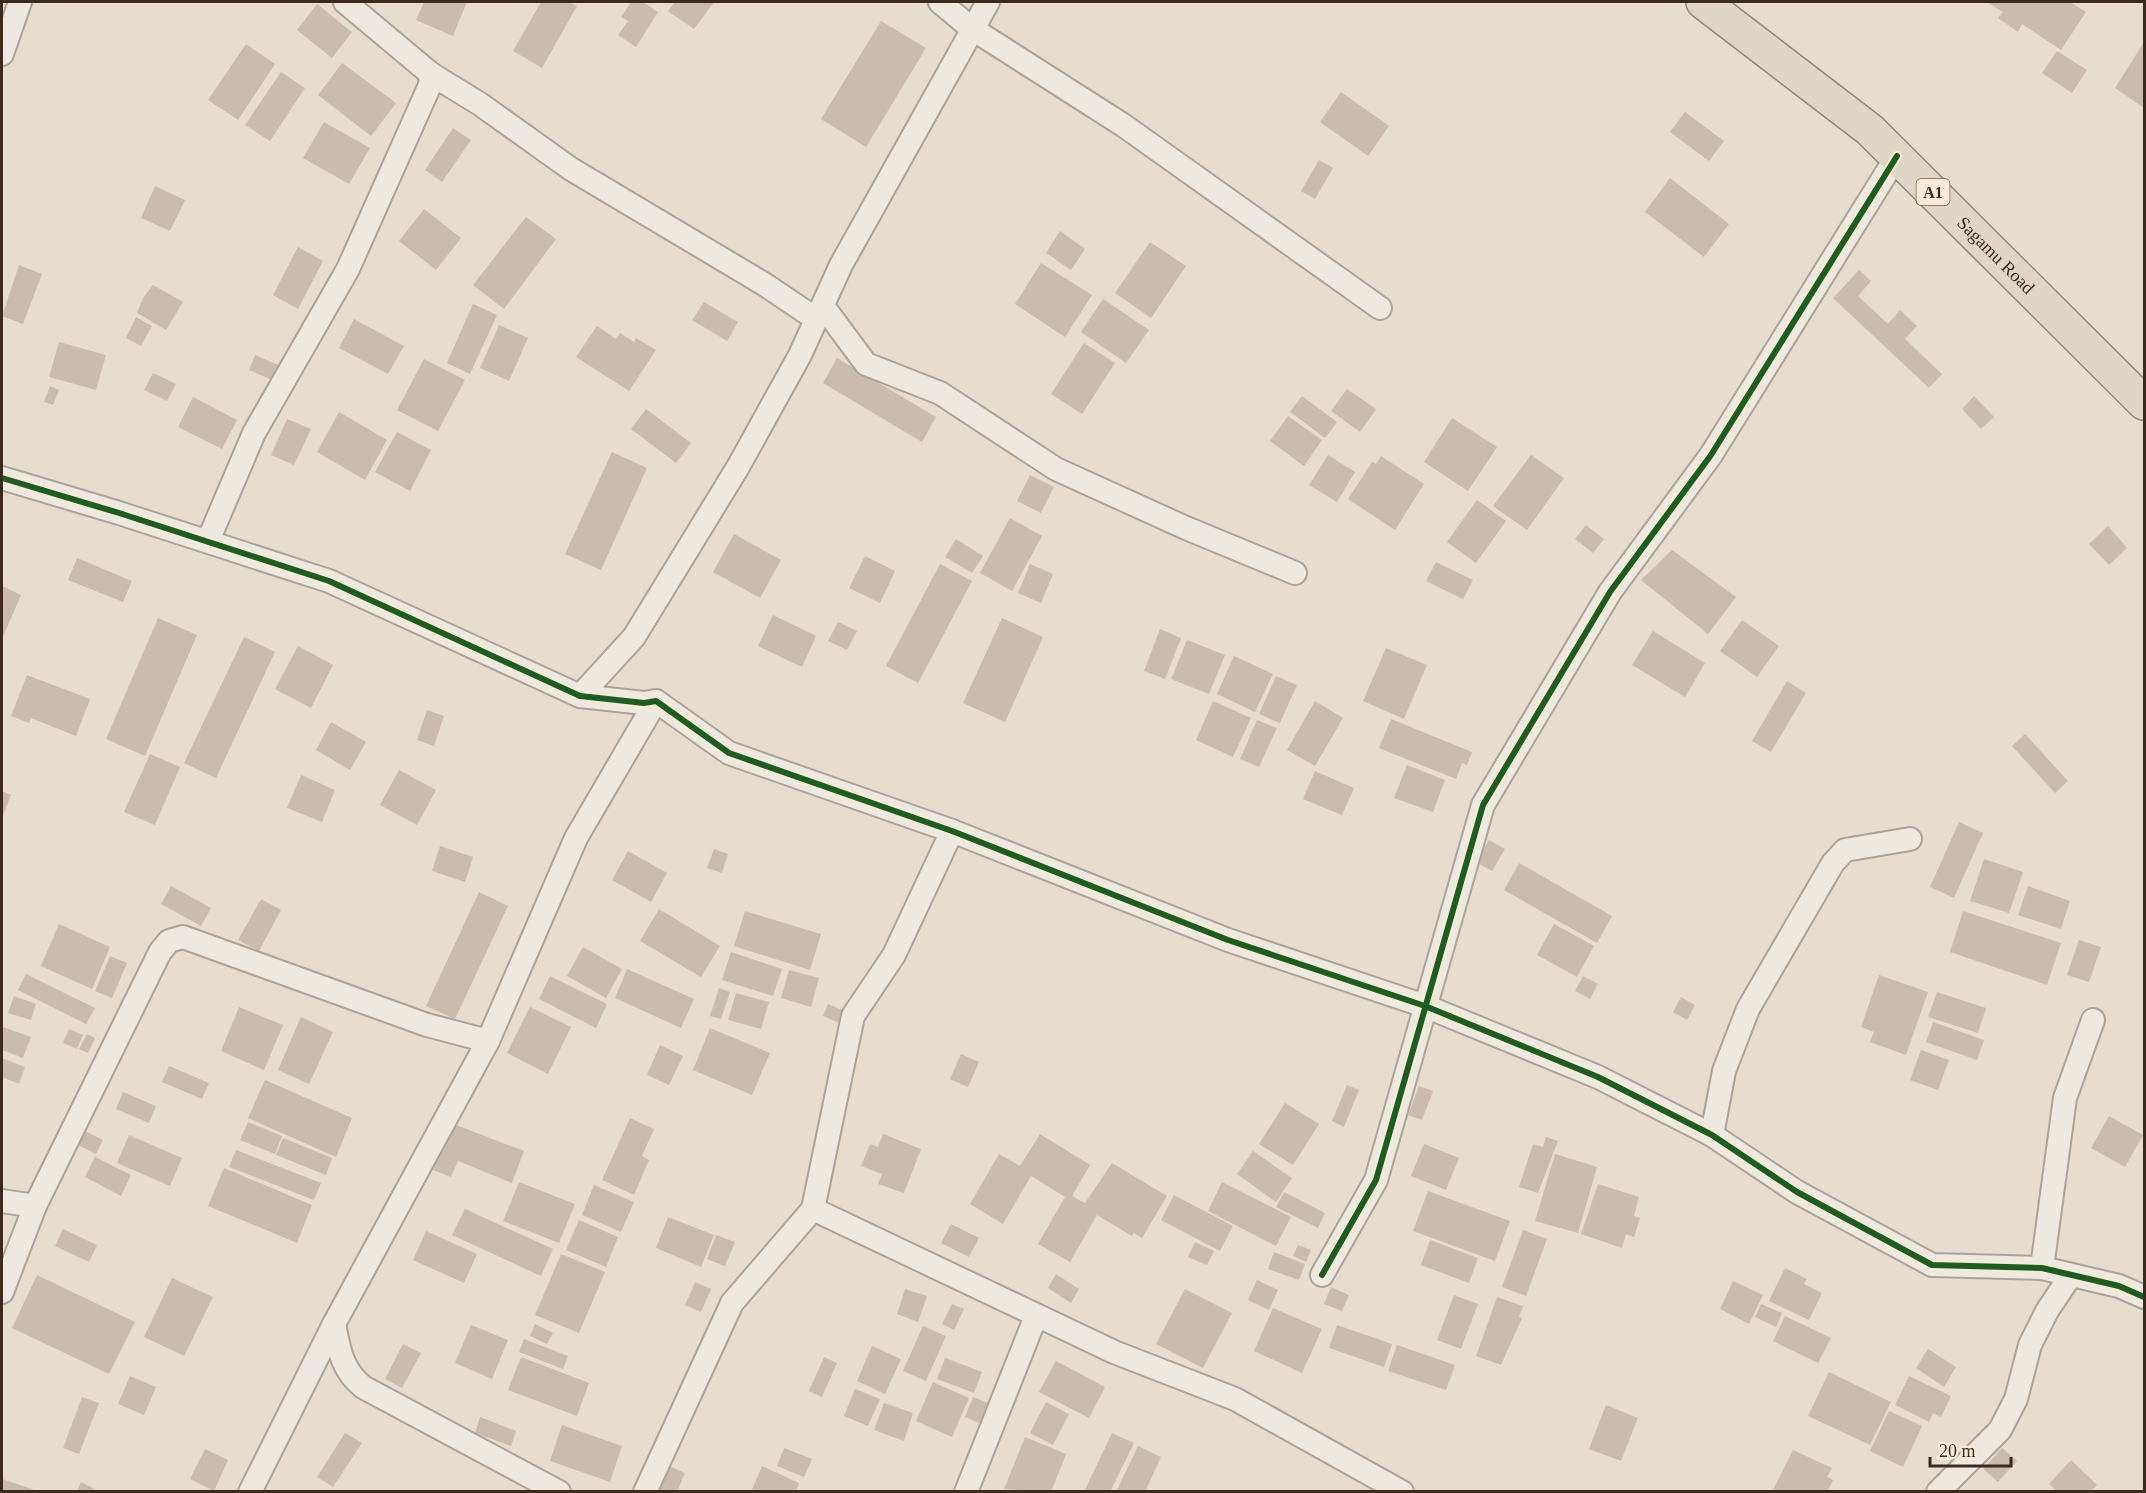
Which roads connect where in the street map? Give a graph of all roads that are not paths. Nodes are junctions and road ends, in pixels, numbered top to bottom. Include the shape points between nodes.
1 (20, 2) edge
2 (345, 2) edge
3 (940, 2) edge
4 (988, 2) edge
5 (1703, 2) edge
6 (971, 28) junction
7 (2, 54) edge
8 (431, 74) junction
9 (1897, 156) junction
10 (1380, 308) dead end
11 (820, 313) junction
12 (2145, 403) edge
13 (2, 478) edge
14 (208, 541) junction
15 (1295, 573) dead end
16 (580, 696) junction
17 (656, 701) junction
18 (952, 831) junction
19 (1910, 839) dead end
20 (1425, 1006) junction
21 (2093, 1020) dead end
22 (488, 1041) junction
23 (1712, 1135) junction
24 (2, 1201) edge
25 (35, 1206) junction
26 (813, 1209) junction
27 (2042, 1268) junction
28 (1322, 1275) dead end
29 (2071, 1275) junction
30 (2, 1292) edge
31 (2145, 1297) edge
32 (1036, 1316) junction
33 (334, 1324) junction
34 (250, 1491) edge
35 (559, 1491) edge
36 (645, 1491) edge
37 (966, 1491) edge
38 (1401, 1491) edge
39 (1938, 1491) edge

1 - 7 street
2 - 8 street
3 - 6 street
4 - 6 street
5 - 9 highway, Sagamu Road / A1 via 1870,130
6 - 10 street via 1123,125
6 - 11 street via 842,265
8 - 11 street via 571,169
8 - 14 street via 430,85 348,269 254,433
9 - 12 highway, Sagamu Road / A1
9 - 20 street via 1711,455 1610,592 1484,805
11 - 15 street via 866,364 940,393 1056,469
11 - 16 street via 738,468 640,627
13 - 14 street
14 - 16 street via 329,581
16 - 17 street
17 - 18 street via 729,753
17 - 22 street via 576,838
18 - 20 street via 1228,940
18 - 26 street via 894,955 853,1016
19 - 23 street via 1845,850 1833,862 1748,1009 1724,1071
20 - 23 street via 1598,1077
20 - 28 street via 1376,1180
21 - 27 street via 2065,1098
22 - 25 street via 427,1025 183,938 169,940 159,952
22 - 33 street
23 - 27 street via 1797,1192 1932,1265
24 - 25 street
25 - 30 street
26 - 32 street
26 - 36 street via 732,1303
27 - 29 street
29 - 31 street via 2119,1286
29 - 39 street via 2031,1345 2016,1399 2000,1430
32 - 37 street
32 - 38 street via 1114,1352 1235,1399
33 - 34 street
33 - 35 street via 342,1363 349,1376 363,1387

